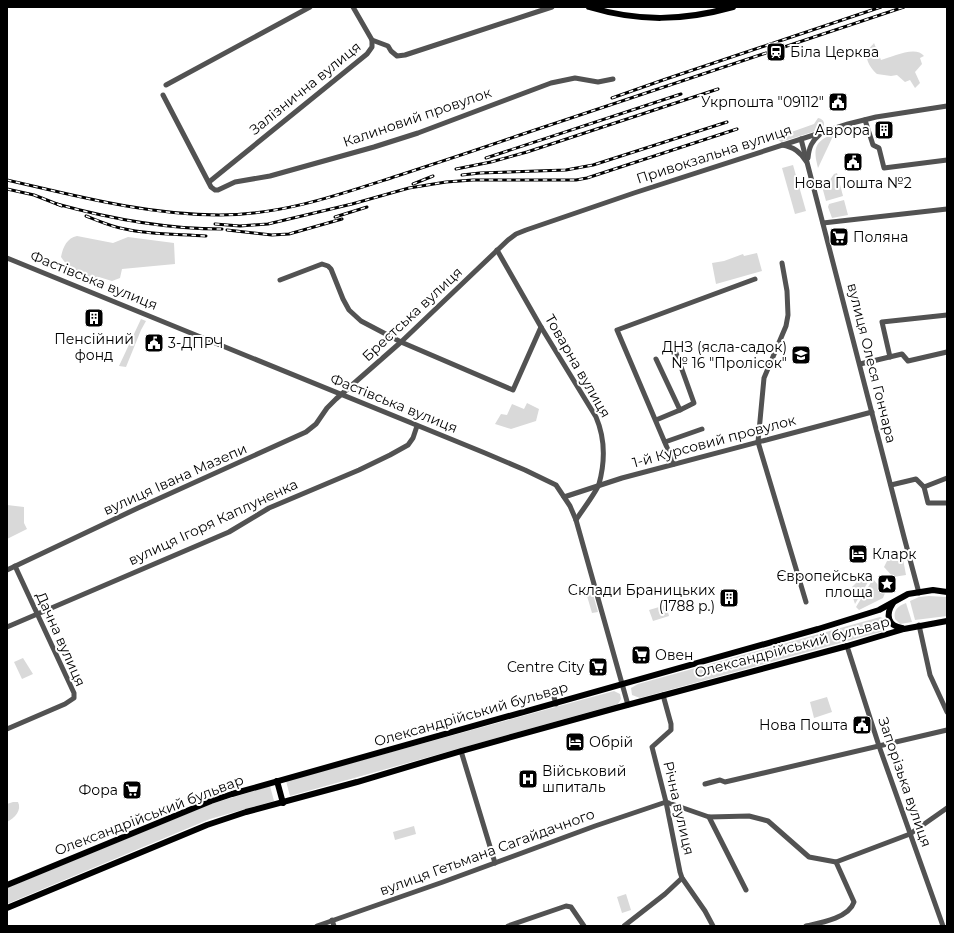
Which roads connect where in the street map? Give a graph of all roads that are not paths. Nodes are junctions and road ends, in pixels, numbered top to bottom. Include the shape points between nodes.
1 (310, 7) edge
2 (353, 7) edge
3 (552, 7) edge
4 (589, 7) edge
5 (733, 7) edge
6 (372, 40) junction
7 (613, 79) dead end
8 (166, 85) dead end
9 (163, 95) dead end
10 (947, 106) edge
11 (865, 120) junction
12 (822, 133) junction
13 (802, 139) junction
14 (782, 145) junction
15 (947, 160) edge
16 (808, 163) junction
17 (208, 182) junction
18 (947, 209) edge
19 (823, 223) junction
20 (497, 250) junction
21 (7, 258) edge
22 (782, 263) dead end
23 (755, 279) dead end
24 (280, 280) dead end
25 (947, 315) edge
26 (541, 327) junction
27 (401, 342) junction
28 (947, 352) edge
29 (676, 353) dead end
30 (890, 357) junction
31 (656, 359) dead end
32 (860, 364) junction
33 (342, 394) junction
34 (680, 410) junction
35 (872, 412) junction
36 (656, 420) junction
37 (417, 426) junction
38 (702, 429) dead end
39 (665, 442) junction
40 (758, 442) junction
41 (674, 464) junction
42 (947, 478) edge
43 (599, 485) junction
44 (891, 485) junction
45 (924, 487) junction
46 (564, 497) junction
47 (947, 503) edge
48 (576, 520) junction
49 (15, 566) junction
50 (7, 570) edge
51 (947, 592) edge
52 (919, 593) junction
53 (806, 602) dead end
54 (893, 603) junction
55 (38, 613) junction
56 (947, 621) edge
57 (919, 625) junction
58 (7, 627) edge
59 (904, 629) junction
60 (847, 646) junction
61 (622, 685) junction
62 (555, 690) dead end
63 (663, 695) junction
64 (556, 704) junction
65 (628, 705) junction
66 (947, 712) edge
67 (7, 729) edge
68 (947, 730) edge
69 (879, 746) junction
70 (461, 751) junction
71 (277, 781) junction
72 (705, 784) dead end
73 (666, 802) junction
74 (283, 803) junction
75 (947, 808) edge
76 (709, 817) junction
77 (910, 834) junction
78 (836, 862) junction
79 (495, 863) junction
80 (682, 878) junction
81 (7, 885) edge
82 (746, 890) dead end
83 (7, 908) edge
84 (332, 920) junction
85 (317, 926) edge
86 (334, 926) edge
87 (508, 926) edge
88 (584, 926) edge
89 (624, 926) edge
90 (713, 926) edge
91 (806, 926) edge
92 (943, 926) edge

1 - 8 street
2 - 6 street
3 - 6 street, Залізнична вулиця via 405,55 398,56 388,46
4 - 5 main road via 632,17 663,18 693,16
6 - 17 street, Залізнична вулиця via 372,47 367,54
7 - 17 street, Калиновий провулок via 598,82 575,78 551,83 418,133 313,165 235,182 218,190 211,187
9 - 17 street
10 - 11 street, Привокзальна вулиця
11 - 12 street, Привокзальна вулиця
11 - 15 street via 873,144 880,148 884,168
12 - 13 street, Привокзальна вулиця
12 - 16 street via 809,148
13 - 14 street, Привокзальна вулиця
13 - 16 street, вулиця Олеся Гончара
14 - 16 street via 794,148
14 - 20 street, Привокзальна вулиця via 526,230 516,234
16 - 19 street, вулиця Олеся Гончара
18 - 19 street
19 - 32 street, вулиця Олеся Гончара
20 - 26 street, Товарна вулиця
20 - 27 street, Брестська вулиця
21 - 33 street, Фастівська вулиця
22 - 40 street via 788,315 786,326 764,378
23 - 36 street via 618,330
24 - 27 street via 322,264 328,266 349,310 361,321
25 - 30 street via 882,322
26 - 27 street via 513,390
26 - 43 street, Товарна вулиця via 601,428 604,447
27 - 33 street, Брестська вулиця
28 - 30 street via 908,361 902,354
29 - 34 street via 694,403
30 - 32 street
31 - 34 street
32 - 35 street, вулиця Олеся Гончара
33 - 37 street, Фастівська вулиця
33 - 49 street, вулиця Івана Мазепи via 306,432
34 - 36 street
35 - 40 street, 1-й Курсовий провулок
35 - 44 street, вулиця Олеся Гончара
36 - 39 street
37 - 46 street, Фастівська вулиця via 543,478 556,485
37 - 55 street, вулиця Ігоря Каплуненка via 408,445 390,455 269,508 229,532
38 - 39 street
39 - 41 street
40 - 41 street, 1-й Курсовий провулок
40 - 53 street
41 - 43 street, 1-й Курсовий провулок
42 - 45 street
43 - 46 street, 1-й Курсовий провулок
43 - 48 street, Товарна вулиця
44 - 45 street via 916,479
44 - 52 street, вулиця Олеся Гончара
45 - 47 street via 928,503
46 - 48 street, Фастівська вулиця
48 - 61 street, Фастівська вулиця
49 - 50 street, вулиця Івана Мазепи
49 - 55 street, Дачна вулиця
51 - 52 main road, Олександрійський бульвар via 933,590
52 - 54 main road, Олександрійський бульвар via 908,594
54 - 59 main road via 888,613 890,620 897,628
54 - 61 main road, Олександрійський бульвар via 879,610 818,629
55 - 58 street, вулиця Ігоря Каплуненка
55 - 67 street, Дачна вулиця via 74,698
56 - 57 main road, Олександрійський бульвар
57 - 59 main road, Олександрійський бульвар
57 - 66 street via 930,675
59 - 60 main road, Олександрійський бульвар
60 - 63 main road, Олександрійський бульвар
60 - 69 street, Запорізька вулиця
61 - 64 main road, Олександрійський бульвар
61 - 65 street, Фастівська вулиця
62 - 64 street
63 - 65 main road, Олександрійський бульвар
63 - 73 street, Річна вулиця via 671,730 652,747
64 - 71 main road, Олександрійський бульвар
65 - 70 main road, Олександрійський бульвар
68 - 69 street
69 - 72 street via 725,782 720,780
69 - 77 street, Запорізька вулиця
70 - 74 main road, Олександрійський бульвар
70 - 79 street
71 - 74 main road
71 - 81 main road, Олександрійський бульвар via 211,801
73 - 76 street
73 - 79 street, вулиця Гетьмана Сагайдачного
73 - 80 street, Річна вулиця
74 - 83 main road, Олександрійський бульвар via 207,824
75 - 77 street
76 - 78 street via 749,816 768,821 809,857
76 - 82 street
77 - 78 street
77 - 92 street, Запорізька вулиця
78 - 91 street via 854,902 852,907 833,919
79 - 84 street, вулиця Гетьмана Сагайдачного
80 - 89 street
80 - 90 street, Річна вулиця
84 - 85 street, вулиця Гетьмана Сагайдачного
84 - 86 street
87 - 88 street via 566,906 571,907

